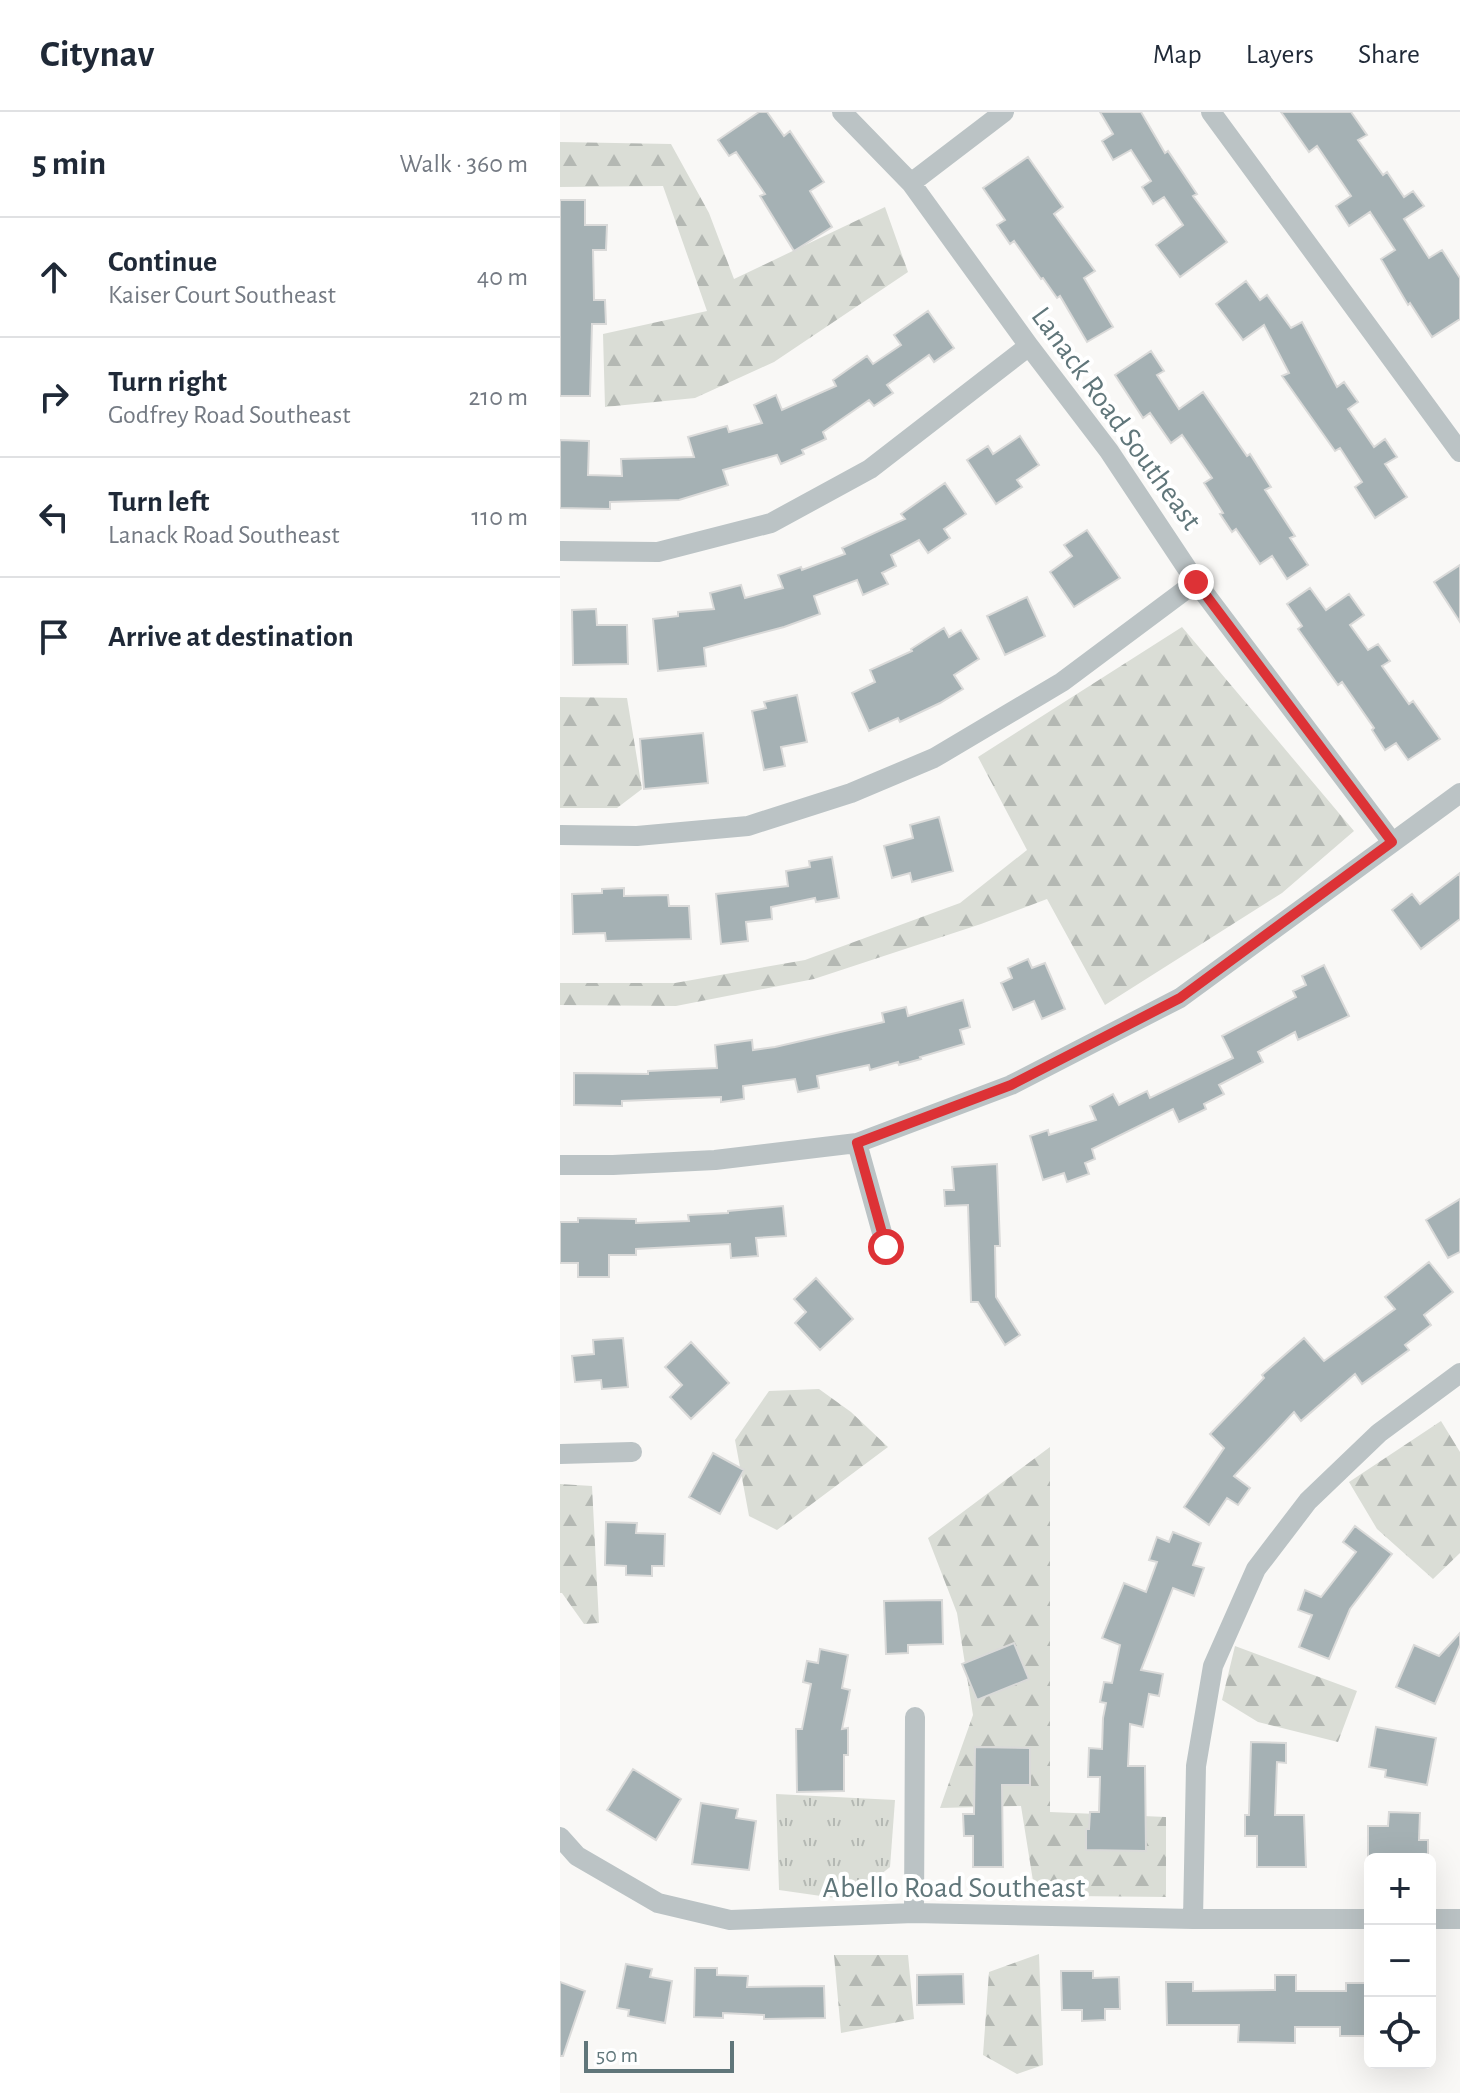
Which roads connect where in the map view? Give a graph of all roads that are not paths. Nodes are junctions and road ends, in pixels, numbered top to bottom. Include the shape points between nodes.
1 (842, 112) edge
2 (1004, 112) edge
3 (1211, 112) edge
4 (911, 183) junction
5 (1029, 346) junction
6 (1460, 452) edge
7 (560, 551) edge
8 (1196, 582) junction
9 (1460, 793) edge
10 (560, 835) edge
11 (1392, 842) junction
12 (857, 1143) junction
13 (560, 1165) edge
14 (886, 1247) dead end
15 (1460, 1373) edge
16 (632, 1452) dead end
17 (560, 1454) edge
18 (915, 1717) dead end
19 (560, 1837) edge
20 (914, 1913) junction
21 (1193, 1919) junction
22 (1364, 1919) edge
23 (1436, 1919) edge
24 (1460, 1919) edge

1 - 4 street, Lanack Road Southeast
2 - 4 street
3 - 6 street
4 - 5 street, Lanack Road Southeast
5 - 7 street via 870,469 771,523 658,552
5 - 8 street, Lanack Road Southeast via 1109,451
8 - 10 street via 1062,682 934,758 851,793 748,826 637,836
8 - 11 street, Lanack Road Southeast
9 - 11 street
11 - 12 street via 1180,998 1011,1085
12 - 13 street via 715,1160
12 - 14 street
15 - 21 street via 1379,1433 1308,1501 1256,1569 1213,1666 1196,1766
16 - 17 street
18 - 20 street
19 - 20 street, Abello Road Southeast via 577,1856 658,1903 730,1920
20 - 21 street, Abello Road Southeast
21 - 22 street, Abello Road Southeast
23 - 24 street

